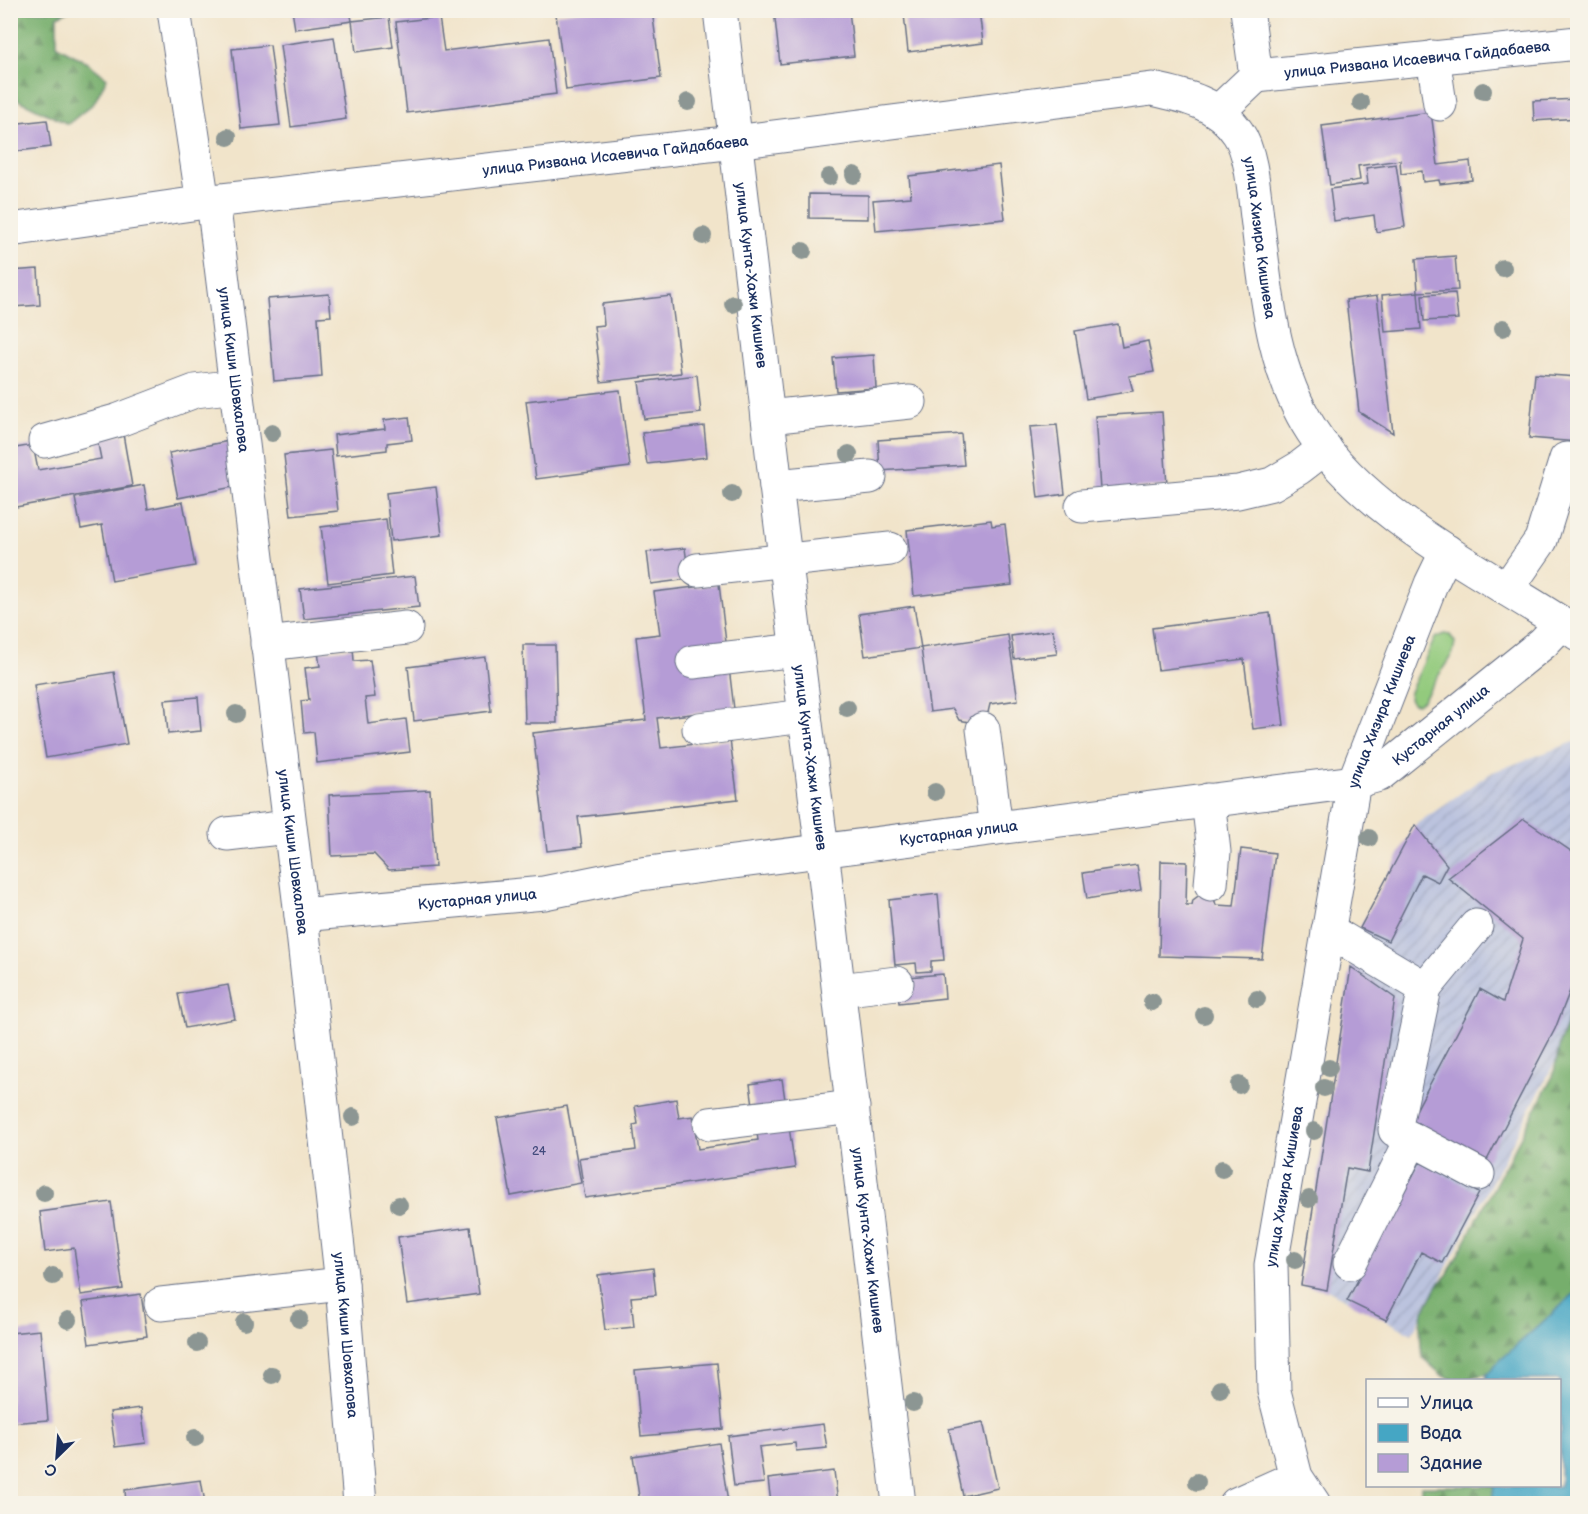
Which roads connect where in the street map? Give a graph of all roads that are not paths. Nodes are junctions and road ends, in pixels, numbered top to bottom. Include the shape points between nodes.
1 (174, 10) edge
2 (720, 10) edge
3 (1247, 10) edge
4 (1578, 43) edge
5 (1433, 57) junction
6 (1256, 76) junction
7 (1440, 104) dead end
8 (1219, 111) junction
9 (735, 142) junction
10 (208, 202) junction
11 (10, 230) edge
12 (236, 386) junction
13 (910, 402) dead end
14 (768, 417) junction
15 (45, 441) dead end
16 (1325, 448) junction
17 (1578, 460) edge
18 (870, 477) dead end
19 (776, 486) junction
20 (1082, 506) dead end
21 (890, 549) dead end
22 (1447, 551) junction
23 (785, 559) junction
24 (697, 570) dead end
25 (1507, 589) junction
26 (406, 628) dead end
27 (1570, 628) edge
28 (267, 644) junction
29 (797, 650) junction
30 (693, 662) dead end
31 (805, 716) junction
32 (699, 729) dead end
33 (983, 729) dead end
34 (1354, 782) junction
35 (1208, 801) junction
36 (289, 826) junction
37 (996, 828) junction
38 (227, 834) dead end
39 (822, 850) junction
40 (1211, 884) dead end
41 (301, 915) junction
42 (1476, 926) dead end
43 (1328, 930) junction
44 (897, 983) dead end
45 (1425, 988) junction
46 (839, 990) junction
47 (853, 1107) junction
48 (710, 1124) dead end
49 (1412, 1139) junction
50 (1478, 1174) dead end
51 (1350, 1263) dead end
52 (342, 1284) junction
53 (160, 1304) dead end
54 (1305, 1490) edge
55 (360, 1503) edge
56 (899, 1503) edge
57 (1236, 1503) edge

1 - 10 street, улица Киши Шовхалова
2 - 9 street, улица Кунта-Хажи Кишиев
3 - 6 street
4 - 5 street, улица Ризвана Исаевича Гайдабаева
5 - 6 street, улица Ризвана Исаевича Гайдабаева
5 - 7 street
6 - 8 street
8 - 9 street, улица Ризвана Исаевича Гайдабаева via 1187,96 1152,90
8 - 16 street, улица Хизира Кишиева via 1239,134 1251,168 1266,291 1283,366 1295,401
9 - 10 street, улица Ризвана Исаевича Гайдабаева
9 - 14 street, улица Кунта-Хажи Кишиев
10 - 11 street, улица Ризвана Исаевича Гайдабаева
10 - 12 street, улица Киши Шовхалова
12 - 15 street via 195,391 119,420
12 - 28 street, улица Киши Шовхалова
13 - 14 street
14 - 19 street, улица Кунта-Хажи Кишиев
16 - 20 street via 1272,484 1238,492
16 - 22 street, улица Хизира Кишиева via 1381,505
17 - 25 street via 1566,459 1541,540
18 - 19 street
19 - 23 street, улица Кунта-Хажи Кишиев
21 - 23 street
22 - 25 street
22 - 34 street, улица Хизира Кишиева
23 - 24 street
23 - 29 street, улица Кунта-Хажи Кишиев
25 - 27 street
26 - 28 street
27 - 34 street, Кустарная улица via 1543,643 1379,775
28 - 36 street, улица Киши Шовхалова
29 - 30 street
29 - 31 street, улица Кунта-Хажи Кишиев
31 - 32 street
31 - 39 street, улица Кунта-Хажи Кишиев
33 - 37 street
34 - 35 street, Кустарная улица
34 - 43 street, улица Хизира Кишиева
35 - 37 street, Кустарная улица
35 - 40 street via 1214,852
36 - 38 street
36 - 41 street, улица Киши Шовхалова
37 - 39 street, Кустарная улица
39 - 41 street, Кустарная улица via 633,874 601,888
39 - 46 street, улица Кунта-Хажи Кишиев
41 - 52 street, улица Киши Шовхалова
42 - 45 street
43 - 45 street
43 - 54 street, улица Хизира Кишиева via 1271,1265 1274,1391
44 - 46 street
45 - 49 street via 1395,1130
46 - 47 street, улица Кунта-Хажи Кишиев
47 - 48 street
47 - 56 street, улица Кунта-Хажи Кишиев
49 - 50 street
49 - 51 street
52 - 53 street
52 - 55 street, улица Киши Шовхалова
54 - 57 street

